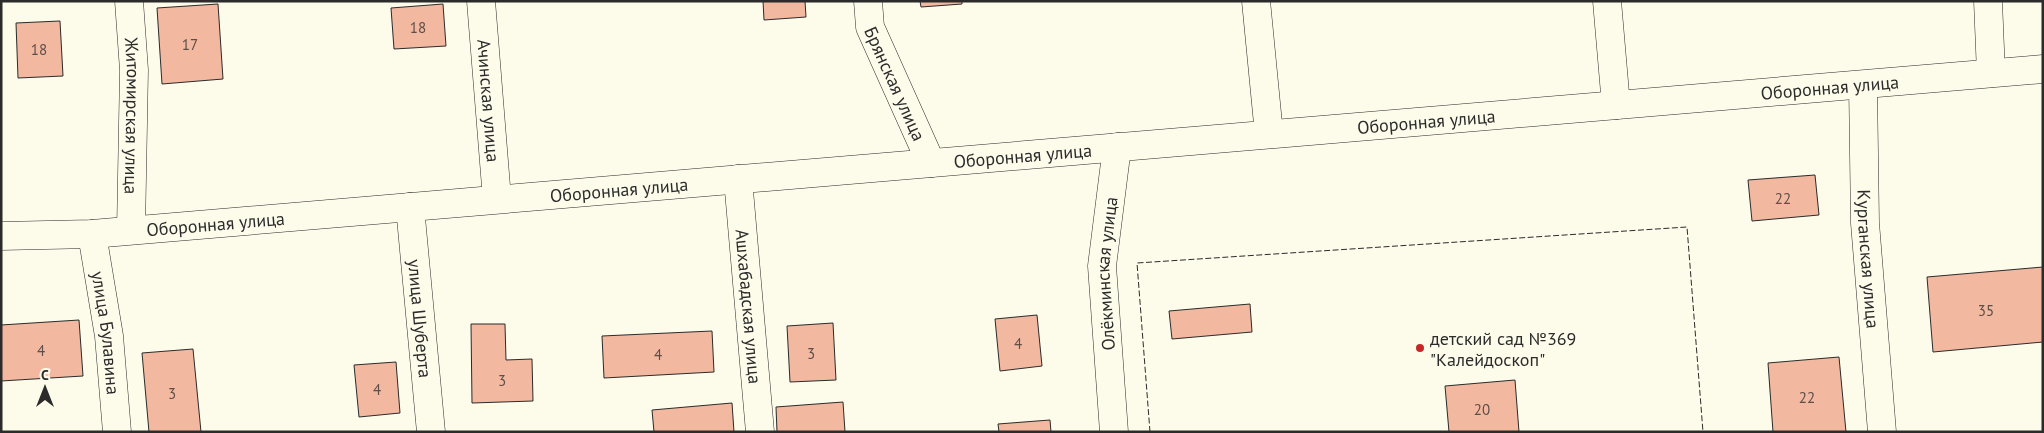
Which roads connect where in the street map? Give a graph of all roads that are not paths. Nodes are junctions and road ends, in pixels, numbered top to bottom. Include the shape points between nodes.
1 (128, 1) edge
2 (481, 1) edge
3 (868, 1) edge
4 (1256, 1) edge
5 (1607, 1) edge
6 (1988, 1) edge
7 (2043, 69) edge
8 (1991, 73) junction
9 (1863, 85) junction
10 (1616, 105) junction
11 (1270, 134) junction
12 (1117, 147) junction
13 (931, 163) junction
14 (738, 179) junction
15 (496, 200) junction
16 (410, 207) junction
17 (131, 230) junction
18 (92, 234) junction
19 (1, 236) edge
20 (116, 432) edge
21 (431, 432) edge
22 (760, 432) edge
23 (1114, 432) edge
24 (1882, 432) edge

1 - 17 street, Житомирская улица via 134,70
2 - 15 street, Ачинская улица
3 - 13 street, Брянская улица via 870,27
4 - 11 street
5 - 10 street
6 - 8 street
7 - 8 street, Оборонная улица
8 - 9 street, Оборонная улица
9 - 10 street, Оборонная улица
9 - 24 street, Курганская улица via 1865,223
10 - 11 street, Оборонная улица
11 - 12 street, Оборонная улица
12 - 13 street, Оборонная улица
12 - 23 street, Олёкминская улица via 1102,266
13 - 14 street, Оборонная улица
14 - 15 street, Оборонная улица
14 - 22 street, Ашхабадская улица
15 - 16 street, Оборонная улица
16 - 17 street, Оборонная улица
16 - 21 street, улица Шуберта
17 - 18 street, Оборонная улица
18 - 19 street, Оборонная улица
18 - 20 street, улица Булавина via 109,336

